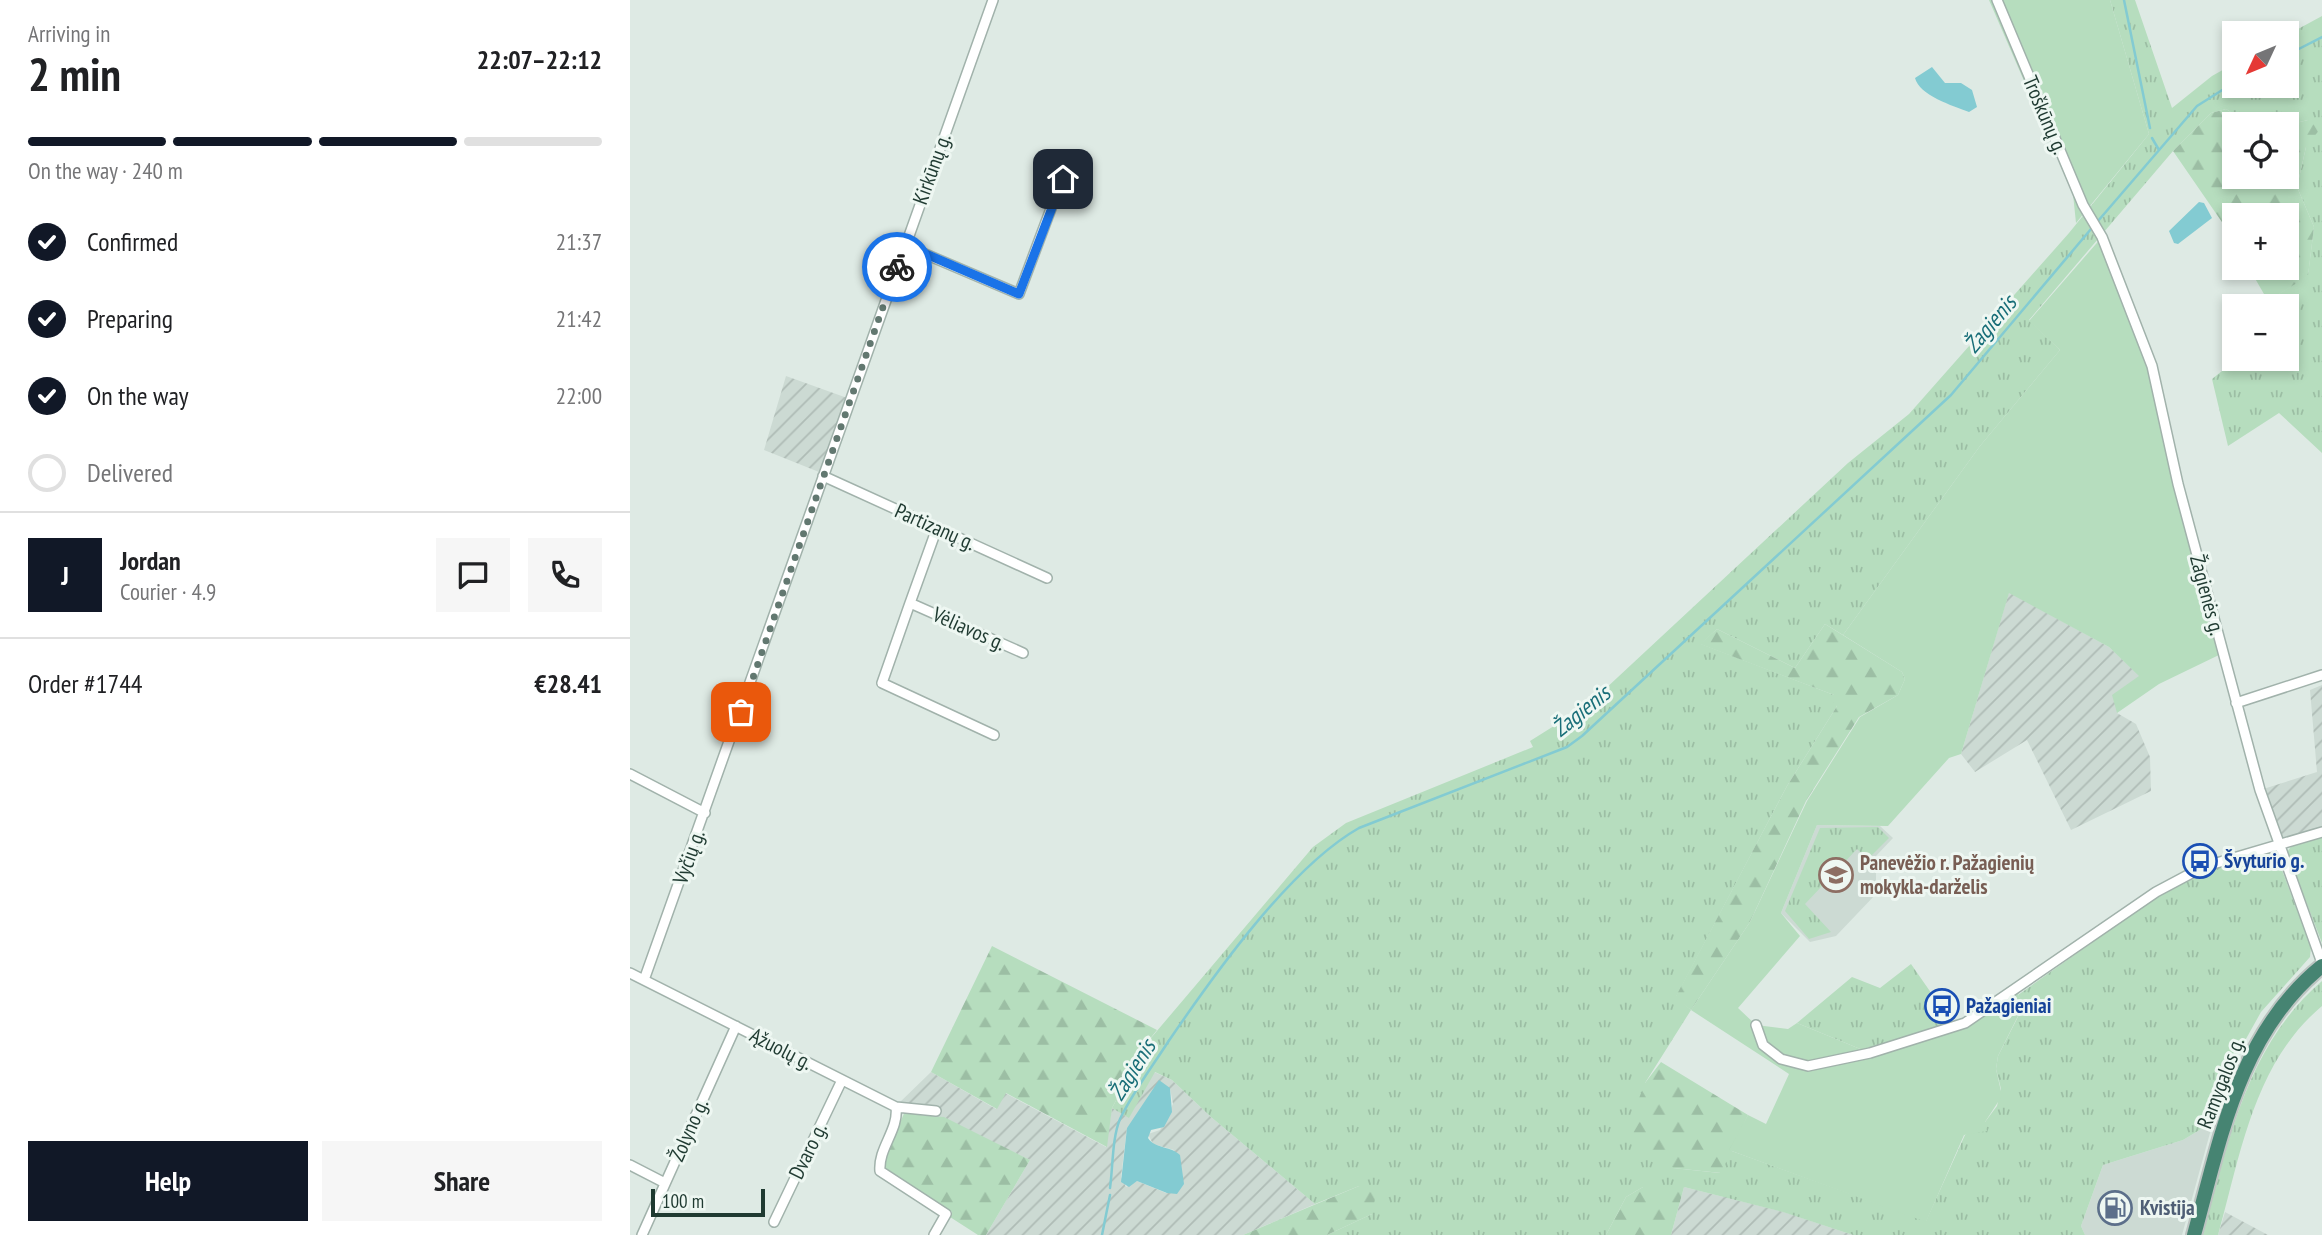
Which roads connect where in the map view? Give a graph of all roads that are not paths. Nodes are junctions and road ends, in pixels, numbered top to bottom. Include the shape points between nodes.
1 (993, 0) edge
2 (1997, 0) edge
3 (1070, 158) dead end
4 (2096, 228) joint
5 (905, 245) junction
6 (823, 476) junction
7 (937, 528) junction
8 (1047, 578) dead end
9 (910, 603) junction
10 (1023, 653) dead end
11 (2322, 675) edge
12 (2236, 703) junction
13 (994, 735) dead end
14 (630, 774) edge
15 (705, 813) junction
16 (2322, 832) edge
17 (2280, 843) junction
18 (2322, 964) edge
19 (630, 973) edge
20 (644, 980) junction
21 (1756, 1025) dead end
22 (736, 1026) junction
23 (842, 1080) junction
24 (896, 1107) junction
25 (936, 1111) dead end
26 (630, 1165) edge
27 (665, 1183) junction
28 (774, 1222) dead end
29 (642, 1235) edge
30 (934, 1235) edge
31 (2194, 1235) edge

1 - 5 street, Kirkūnų g.
2 - 4 street, Troškūnų g.
3 - 5 street via 1019,294
4 - 12 street, Žagienės g. via 2152,366
5 - 6 street, Kirkūnų g.
6 - 7 street, Partizanų g.
6 - 15 street, Kirkūnų g.
7 - 8 street, Partizanų g.
7 - 9 street, Vėliavos g.
9 - 10 street, Vėliavos g.
9 - 13 street via 882,682
11 - 12 street
12 - 17 street, Žagienės g.
14 - 15 street, Vyčių g.
15 - 20 street, Vyčių g.
16 - 17 street
17 - 18 street, Žagienės g.
17 - 21 street via 2203,867 2156,892 1965,1023 1870,1053 1808,1066 1781,1059 1763,1045
18 - 31 highway, Ramygalos g. via 2275,1014 2246,1065
19 - 20 street, Ąžuolų g.
20 - 22 street, Ąžuolų g.
22 - 23 street, Ąžuolų g.
22 - 27 street, Žolyno g.
23 - 24 street, Ąžuolų g.
23 - 28 street, Dvaro g.
24 - 25 street, Ąžuolų g.
24 - 30 street via 897,1118 880,1171 946,1214
26 - 27 street
27 - 29 street, Žolyno g.

